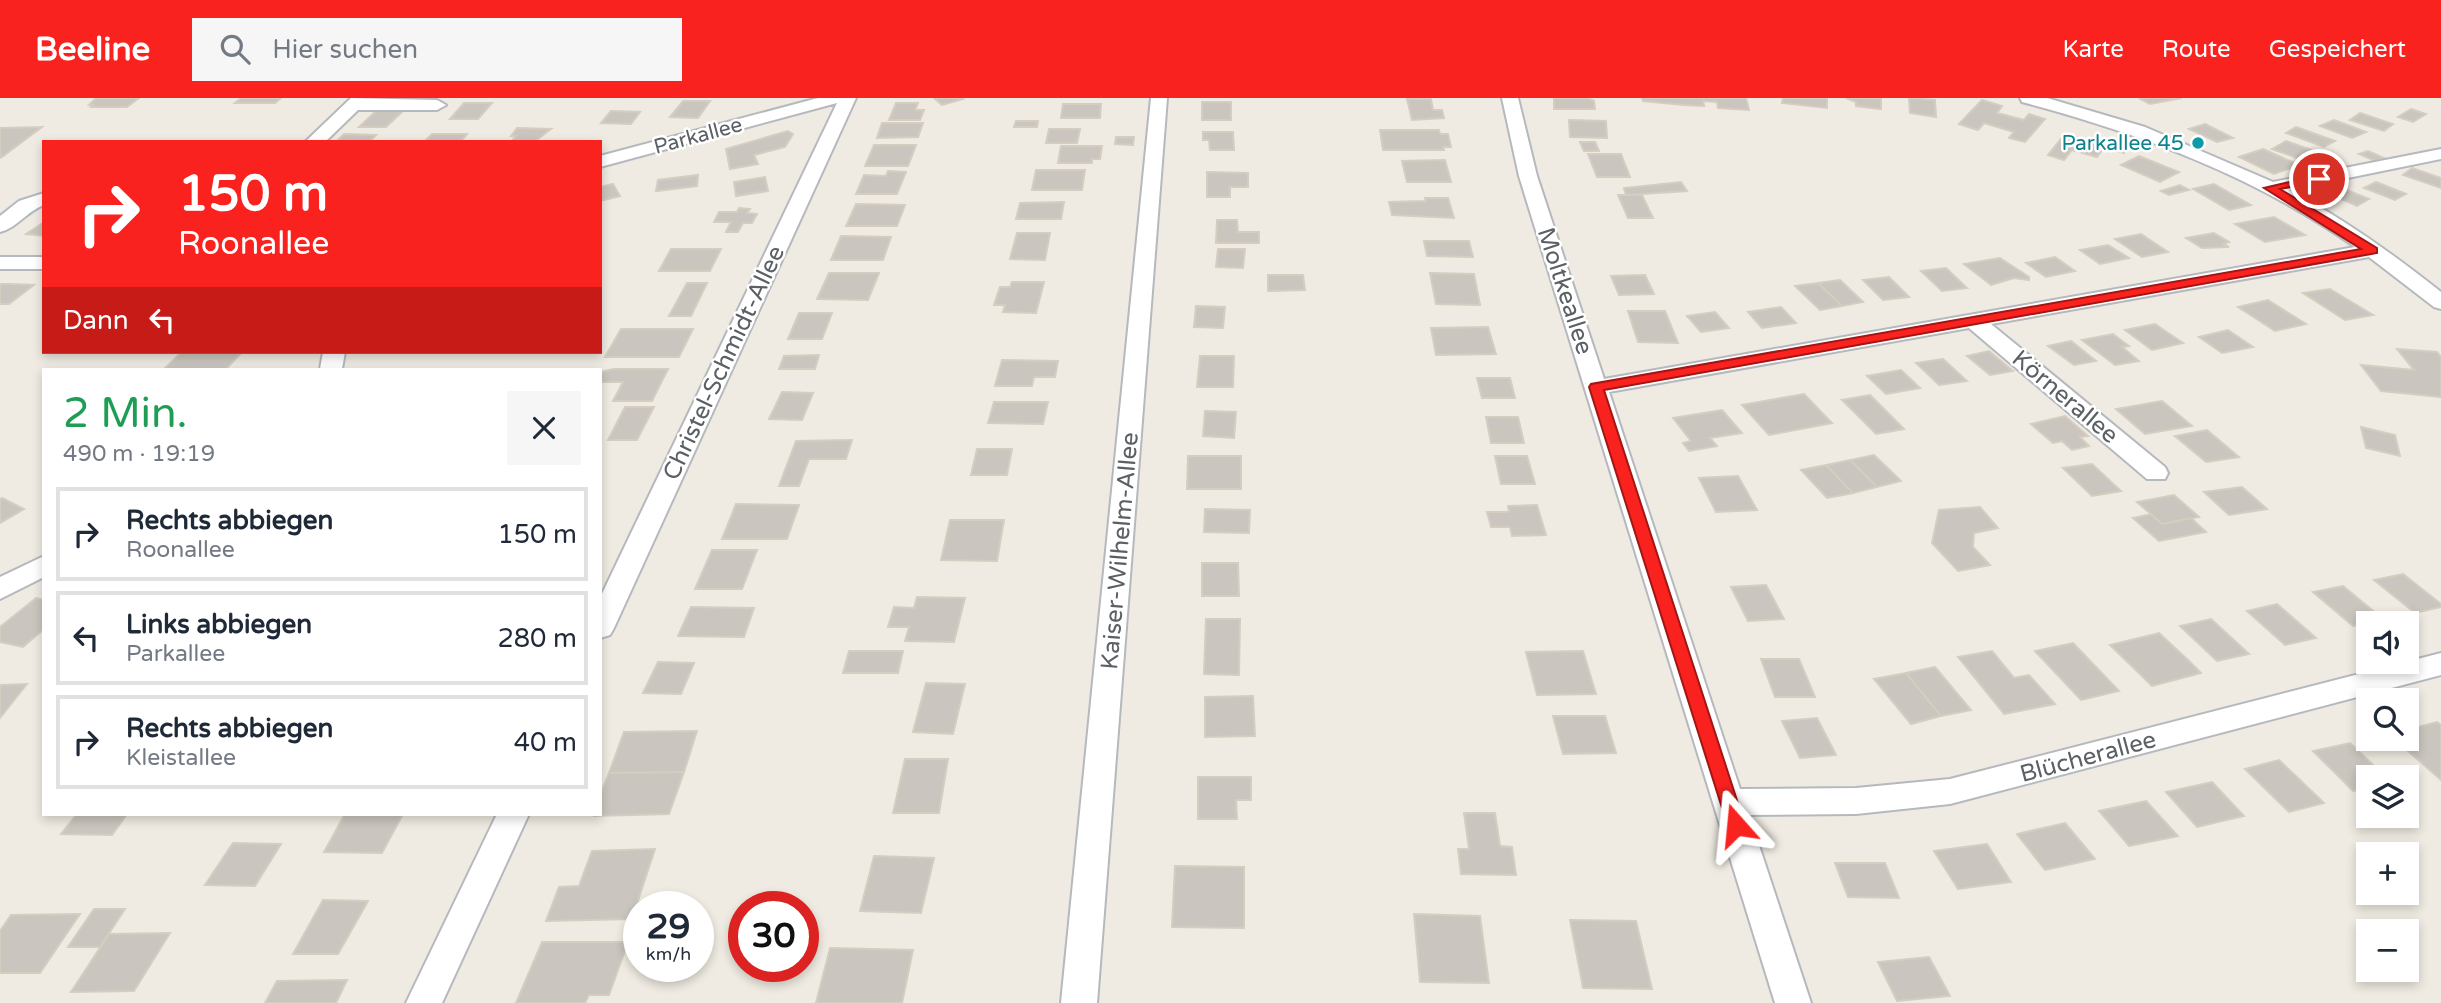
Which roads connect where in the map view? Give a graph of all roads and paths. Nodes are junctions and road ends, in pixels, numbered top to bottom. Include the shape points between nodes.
1 (837, 98) edge
2 (848, 98) edge
3 (1159, 98) edge
4 (1510, 98) edge
5 (2028, 98) edge
6 (357, 101) edge
7 (437, 106) dead end
8 (316, 140) edge
9 (2441, 154) edge
10 (602, 161) edge
11 (42, 184) edge
12 (2270, 188) junction
13 (35, 202) edge
14 (0, 226) edge
15 (2372, 250) junction
16 (0, 262) edge
17 (42, 263) edge
18 (2441, 303) edge
19 (1974, 321) junction
20 (1596, 387) junction
21 (2156, 473) dead end
22 (42, 566) edge
23 (0, 590) edge
24 (602, 624) edge
25 (2441, 664) edge
26 (1728, 802) junction
27 (512, 816) edge
28 (425, 1003) edge
29 (1079, 1003) edge
30 (1793, 1003) edge

1 - 10 street, Parkallee
2 - 24 street, Christel-Schmidt-Allee
3 - 29 street, Kaiser-Wilhelm-Allee
4 - 20 street, Moltkeallee via 1525,164
5 - 12 street via 2157,138
6 - 7 street
6 - 8 street
9 - 12 street
11 - 13 street via 24,194
12 - 15 street
13 - 14 street
15 - 18 street
15 - 19 street
16 - 17 street
19 - 20 street
19 - 21 street, Körnerallee
20 - 26 street, Moltkeallee
22 - 23 street
25 - 26 street, Blücherallee via 1928,797 1860,803
26 - 30 street, Moltkeallee
27 - 28 street

